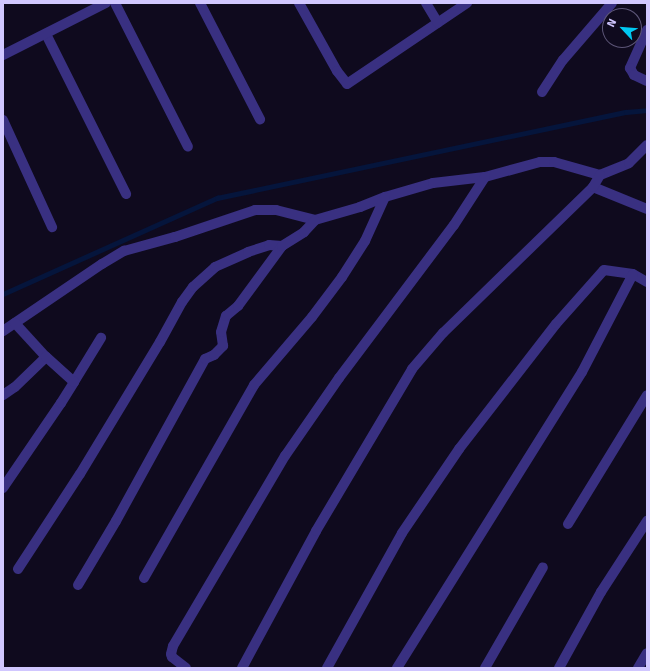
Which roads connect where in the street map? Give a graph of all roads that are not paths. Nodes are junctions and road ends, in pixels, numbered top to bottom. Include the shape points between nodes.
1 (106, 3) edge
2 (115, 3) edge
3 (200, 3) edge
4 (299, 3) edge
5 (426, 3) edge
6 (467, 3) edge
7 (612, 3) edge
8 (438, 23) junction
9 (647, 30) edge
10 (46, 34) junction
11 (3, 55) edge
12 (647, 81) edge
13 (542, 92) dead end
14 (260, 119) dead end
15 (3, 120) edge
16 (647, 145) edge
17 (188, 147) dead end
18 (600, 175) junction
19 (485, 176) junction
20 (593, 187) junction
21 (126, 194) dead end
22 (385, 197) junction
23 (647, 209) edge
24 (315, 220) junction
25 (52, 227) dead end
26 (282, 246) junction
27 (633, 274) junction
28 (647, 282) edge
29 (15, 323) junction
30 (3, 331) edge
31 (102, 338) dead end
32 (46, 357) junction
33 (74, 382) junction
34 (3, 395) edge
35 (647, 395) edge
36 (3, 488) edge
37 (647, 521) edge
38 (568, 524) dead end
39 (543, 567) dead end
40 (18, 569) dead end
41 (144, 578) dead end
42 (78, 585) dead end
43 (647, 653) edge
44 (186, 668) edge
45 (242, 668) edge
46 (327, 668) edge
47 (397, 668) edge
48 (485, 668) edge
49 (559, 668) edge
50 (638, 668) edge

1 - 10 street
2 - 17 street
3 - 14 street
4 - 8 street via 347,84
5 - 8 street
6 - 8 street
7 - 13 street via 563,60
9 - 12 street via 630,68 634,75
10 - 11 street
10 - 21 street
15 - 25 street
16 - 18 street via 629,163
18 - 19 street via 554,162 540,162
18 - 20 street
19 - 22 street via 433,183
19 - 44 street via 454,225 339,378 286,456 173,646 172,657
20 - 23 street
20 - 45 street via 443,333 412,369 316,531
22 - 24 street
22 - 41 street via 365,241 342,277 312,317 254,385
24 - 26 street via 304,232
24 - 29 street via 276,210 255,210 124,251
26 - 40 street via 269,245 215,266 193,287 80,474
26 - 42 street via 238,306 226,316 221,332 223,346 214,356 205,360
27 - 28 street
27 - 46 street via 604,270 556,324 459,449 406,527
27 - 47 street via 582,372
29 - 30 street
29 - 32 street
31 - 33 street
32 - 33 street
32 - 34 street via 16,387
33 - 36 street
35 - 38 street
37 - 49 street via 601,592
39 - 48 street
43 - 50 street

